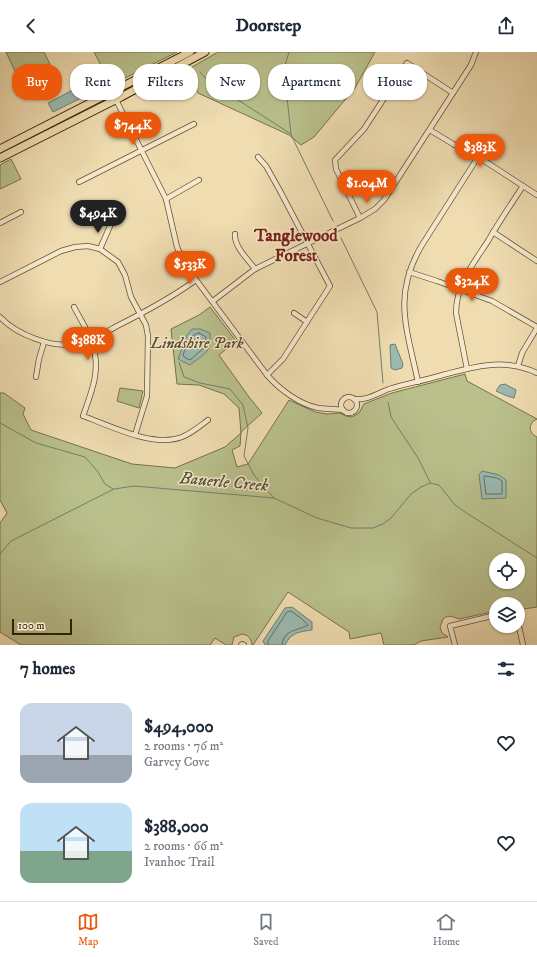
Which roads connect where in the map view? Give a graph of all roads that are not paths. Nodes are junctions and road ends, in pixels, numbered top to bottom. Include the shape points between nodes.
1 (190, 52) edge
2 (205, 52) edge
3 (476, 52) edge
4 (125, 85) edge
5 (453, 93) junction
6 (125, 94) edge
7 (96, 100) edge
8 (114, 100) edge
9 (116, 100) edge
10 (194, 124) dead end
11 (430, 130) junction
12 (0, 148) edge
13 (142, 151) junction
14 (258, 157) dead end
15 (478, 157) junction
16 (0, 158) edge
17 (199, 180) dead end
18 (79, 182) dead end
19 (523, 186) junction
20 (537, 195) edge
21 (166, 198) junction
22 (21, 212) dead end
23 (360, 218) junction
24 (0, 223) edge
25 (110, 226) dead end
26 (493, 232) junction
27 (234, 234) dead end
28 (307, 244) junction
29 (100, 248) junction
30 (537, 261) edge
31 (255, 268) junction
32 (409, 272) junction
33 (196, 280) junction
34 (0, 282) edge
35 (460, 289) junction
36 (213, 301) junction
37 (74, 307) dead end
38 (294, 312) dead end
39 (140, 314) junction
40 (0, 318) edge
41 (307, 322) junction
42 (537, 327) edge
43 (91, 340) junction
44 (44, 342) junction
45 (518, 366) junction
46 (467, 369) junction
47 (537, 373) edge
48 (267, 374) junction
49 (36, 377) dead end
50 (418, 382) junction
51 (365, 398) junction
52 (354, 399) junction
53 (342, 403) junction
54 (357, 406) junction
55 (332, 409) junction
56 (343, 410) junction
57 (208, 420) dead end
58 (135, 435) junction
59 (489, 617) edge
60 (520, 633) edge
61 (456, 645) edge
62 (523, 645) edge

1 - 4 main road
2 - 6 main road
3 - 5 street
5 - 11 street
5 - 23 street via 407,63 364,129 335,160 336,169
7 - 12 main road
8 - 16 main road
9 - 13 street
10 - 13 street
11 - 15 street
11 - 23 street via 384,200
13 - 18 street
13 - 21 street
14 - 28 street via 279,189
15 - 19 street
15 - 32 street via 414,258
17 - 21 street
19 - 20 street
19 - 26 street
21 - 33 street via 179,254
22 - 24 street
23 - 28 street
25 - 29 street
26 - 30 street
26 - 35 street via 468,271
27 - 31 street via 238,245
28 - 31 street
28 - 41 street via 330,286
29 - 34 street via 69,248
29 - 39 street via 121,267 131,298
31 - 36 street
32 - 35 street
32 - 50 street via 404,310
33 - 36 street
33 - 39 street
35 - 42 street via 500,305
35 - 46 street via 456,313
36 - 48 street
37 - 43 street
38 - 41 street
39 - 43 street
39 - 58 street via 147,331 148,387
40 - 44 street via 12,327
41 - 48 street via 283,359
42 - 45 street via 522,353
43 - 44 street via 69,345
43 - 58 street via 96,359 96,374 83,416
44 - 49 street
45 - 46 street via 493,364
45 - 47 street
46 - 50 street
48 - 55 street via 282,389 303,402 317,408
50 - 51 street
51 - 52 street
51 - 54 street
52 - 53 street via 347,398
52 - 54 street
53 - 55 street
53 - 56 street
54 - 56 street via 350,413
55 - 56 street
57 - 58 street via 189,434 172,440 162,441
59 - 61 street via 450,626
60 - 62 street

